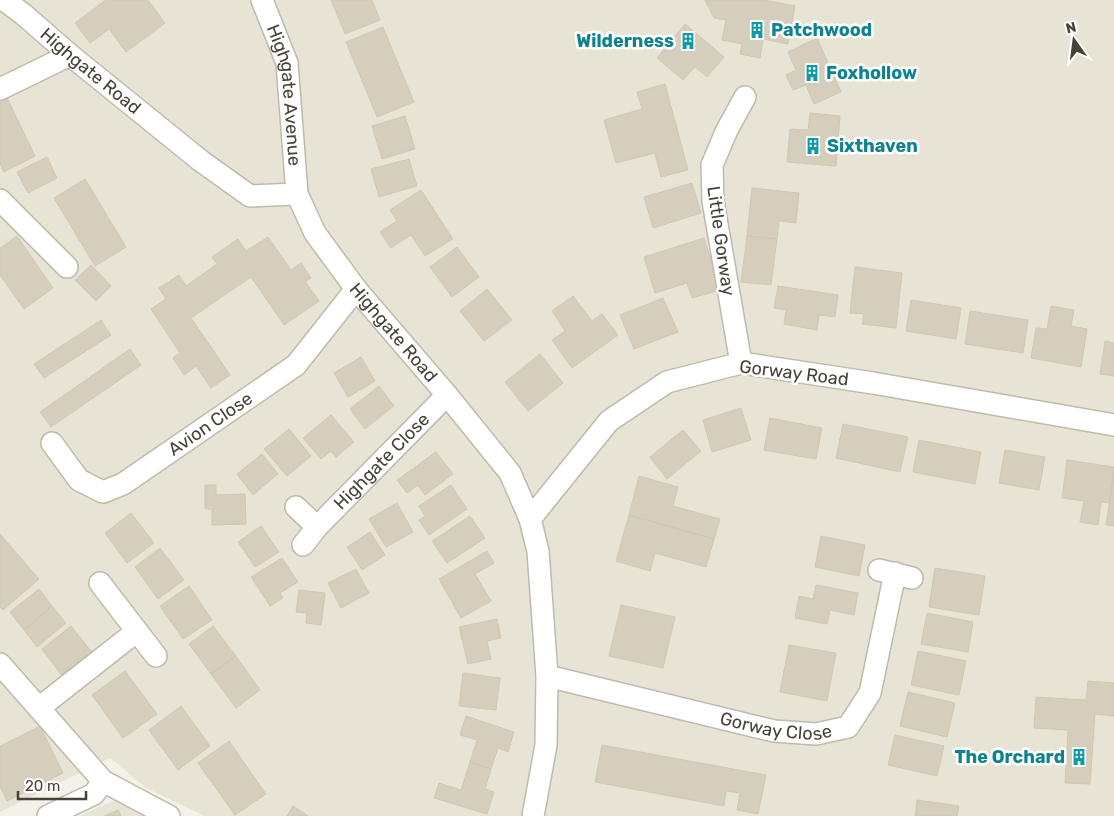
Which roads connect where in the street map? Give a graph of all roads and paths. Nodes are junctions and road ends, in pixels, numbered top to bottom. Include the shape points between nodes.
1 (4, 0) edge
2 (262, 0) edge
3 (70, 55) junction
4 (0, 89) edge
5 (745, 97) dead end
6 (297, 194) junction
7 (0, 200) edge
8 (68, 267) dead end
9 (356, 289) junction
10 (741, 363) junction
11 (447, 395) junction
12 (1114, 425) edge
13 (52, 443) dead end
14 (296, 507) dead end
15 (530, 519) junction
16 (317, 527) junction
17 (303, 546) dead end
18 (896, 574) dead end
19 (100, 583) dead end
20 (137, 631) junction
21 (156, 656) dead end
22 (0, 664) edge
23 (547, 676) junction
24 (39, 708) junction
25 (102, 781) junction
26 (537, 815) edge
27 (48, 816) edge
28 (169, 816) edge

1 - 3 street, Highgate Road
2 - 6 street, Highgate Avenue via 287,63
3 - 4 street
3 - 6 street, Highgate Road via 201,161 250,196
5 - 10 street, Little Gorway via 712,165 713,202
6 - 9 street, Highgate Road via 315,233
7 - 8 street
9 - 11 street, Highgate Road
9 - 13 street, Avion Close via 296,365 123,484 103,492 79,480
10 - 12 street, Gorway Road
10 - 15 street, Gorway Road via 667,382 609,421
11 - 15 street, Highgate Road via 510,473
11 - 16 street, Highgate Close
14 - 16 street
15 - 23 street, Highgate Road via 538,551
16 - 17 street, Highgate Close
18 - 23 street, Gorway Close via 870,693 848,727 816,734 774,731
19 - 20 street
20 - 21 street
20 - 24 street
22 - 24 street
23 - 26 street, Highgate Road via 546,745
24 - 25 street
25 - 27 street via 94,794
25 - 28 street

